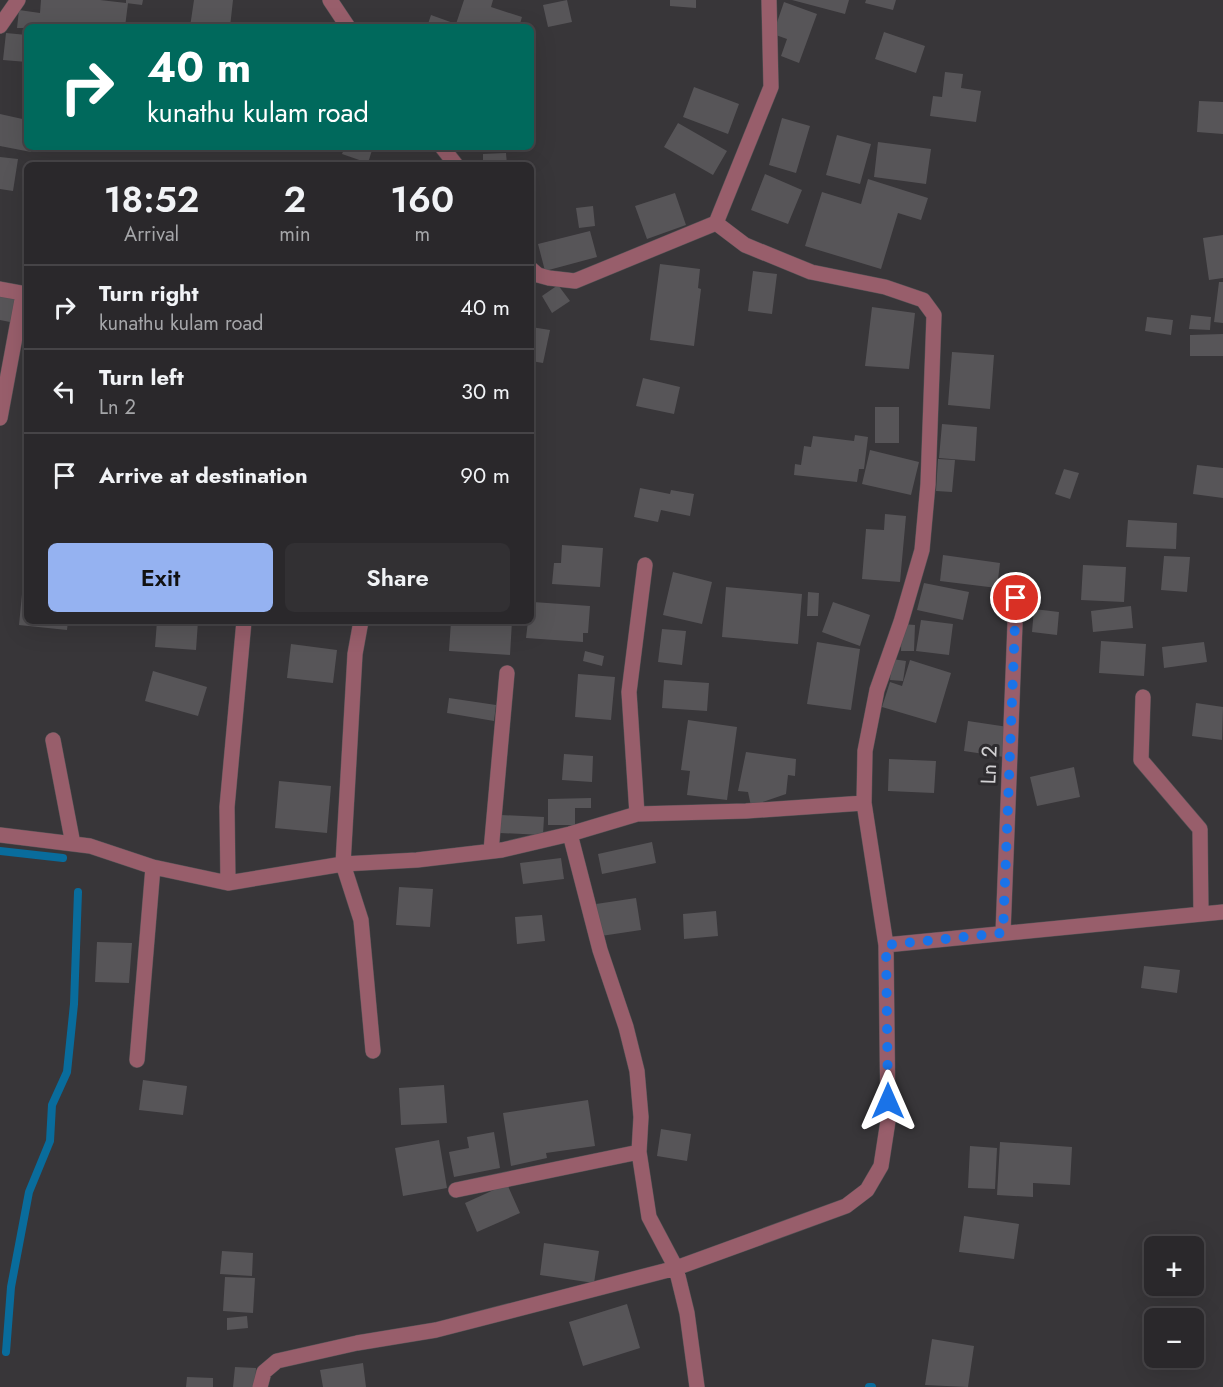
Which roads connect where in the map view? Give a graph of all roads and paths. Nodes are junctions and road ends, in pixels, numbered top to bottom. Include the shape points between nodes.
1 (18, 0) edge
2 (330, 0) edge
3 (770, 0) edge
4 (346, 24) edge
5 (0, 26) edge
6 (444, 150) edge
7 (454, 162) edge
8 (716, 223) junction
9 (534, 272) edge
10 (0, 290) edge
11 (24, 294) edge
12 (24, 299) edge
13 (0, 418) edge
14 (645, 565) dead end
15 (1016, 598) dead end
16 (244, 624) edge
17 (360, 624) edge
18 (507, 673) dead end
19 (1143, 697) dead end
20 (54, 740) dead end
21 (864, 803) junction
22 (637, 814) junction
23 (570, 834) junction
24 (0, 835) edge
25 (73, 844) junction
26 (491, 851) junction
27 (343, 864) junction
28 (153, 867) junction
29 (228, 883) junction
30 (1223, 912) edge
31 (1202, 914) junction
32 (1003, 933) junction
33 (886, 945) junction
34 (372, 1051) dead end
35 (136, 1060) dead end
36 (639, 1152) junction
37 (456, 1190) dead end
38 (676, 1268) junction
39 (260, 1387) edge
40 (697, 1387) edge

1 - 5 street
2 - 4 street
3 - 8 street via 771,87
6 - 7 street
8 - 9 street via 575,281
8 - 21 street via 745,245 812,272 885,287 923,300 934,315 922,550 877,690 865,751
10 - 11 street
12 - 13 street
14 - 22 street via 629,692
15 - 32 street, Ln 2
16 - 29 street via 227,807
17 - 27 street via 355,654
18 - 26 street
19 - 31 street via 1141,759 1200,829
20 - 25 street
21 - 22 street
21 - 33 street
22 - 23 street
23 - 26 street
23 - 36 street via 637,1071
24 - 25 street
25 - 28 street
26 - 27 street
27 - 29 street
27 - 34 street via 361,920
28 - 29 street
28 - 35 street
30 - 31 street
31 - 32 street
32 - 33 street
33 - 38 street via 888,1122 881,1166 867,1190 846,1206
36 - 37 street
36 - 38 street via 649,1217
38 - 39 street via 436,1330 277,1361 264,1372
38 - 40 street via 687,1312

